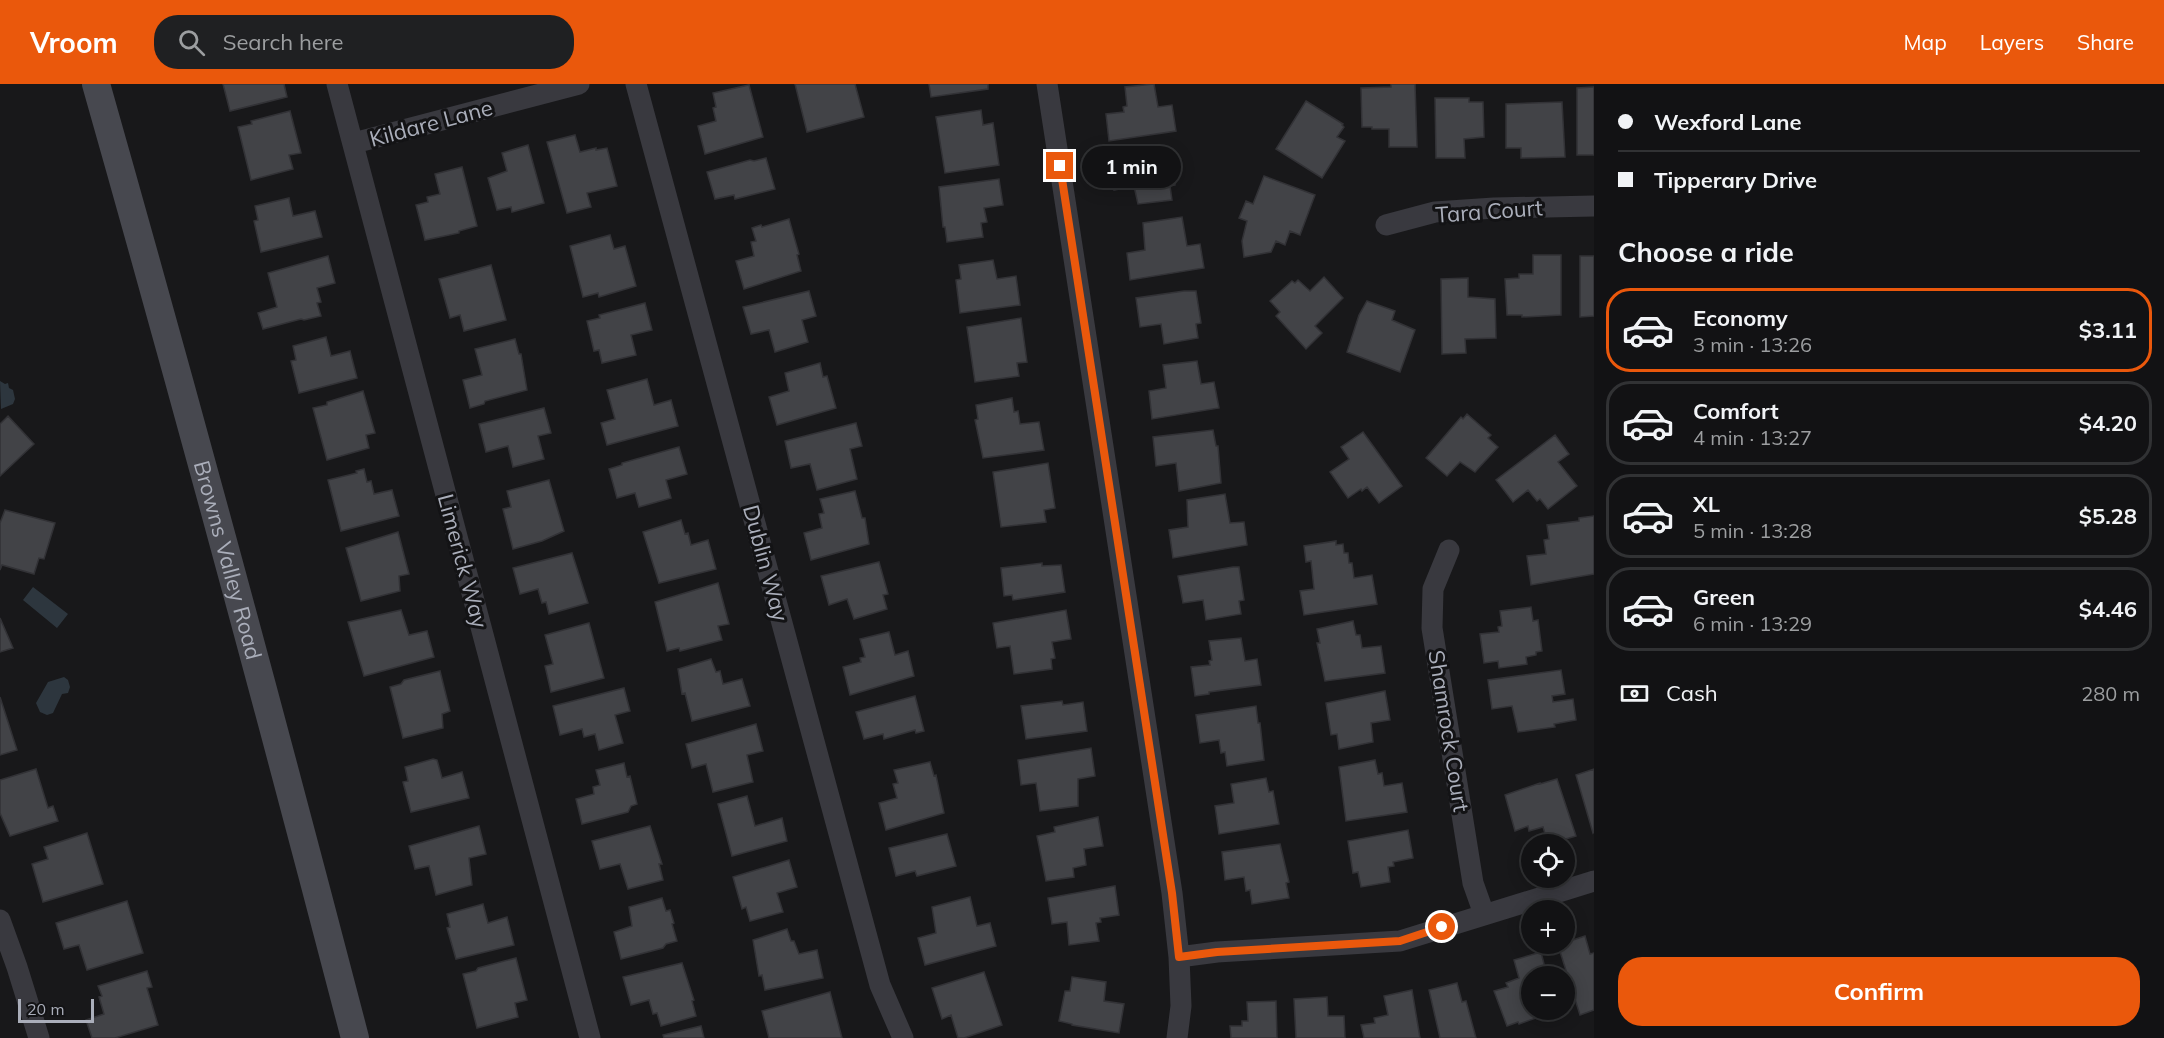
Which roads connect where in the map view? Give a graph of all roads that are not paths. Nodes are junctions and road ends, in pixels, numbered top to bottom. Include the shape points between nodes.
1 (96, 84) edge
2 (337, 84) edge
3 (579, 84) edge
4 (636, 84) edge
5 (1047, 84) edge
6 (354, 143) junction
7 (1594, 206) edge
8 (1386, 225) dead end
9 (1449, 550) dead end
10 (1594, 881) edge
11 (1484, 914) junction
12 (0, 920) edge
13 (1179, 957) junction
14 (39, 1038) edge
15 (355, 1038) edge
16 (590, 1038) edge
17 (903, 1038) edge
18 (1177, 1038) edge

1 - 15 main road, Browns Valley Road
2 - 6 street, Limerick Way
3 - 6 street, Kildare Lane
4 - 17 street, Dublin Way via 880,985
5 - 13 street
6 - 16 street, Limerick Way
7 - 8 street, Tara Court via 1435,212
9 - 11 street, Shamrock Court via 1433,589 1432,628 1473,883
10 - 11 street
11 - 13 street via 1400,941
12 - 14 street
13 - 18 street via 1181,1006

